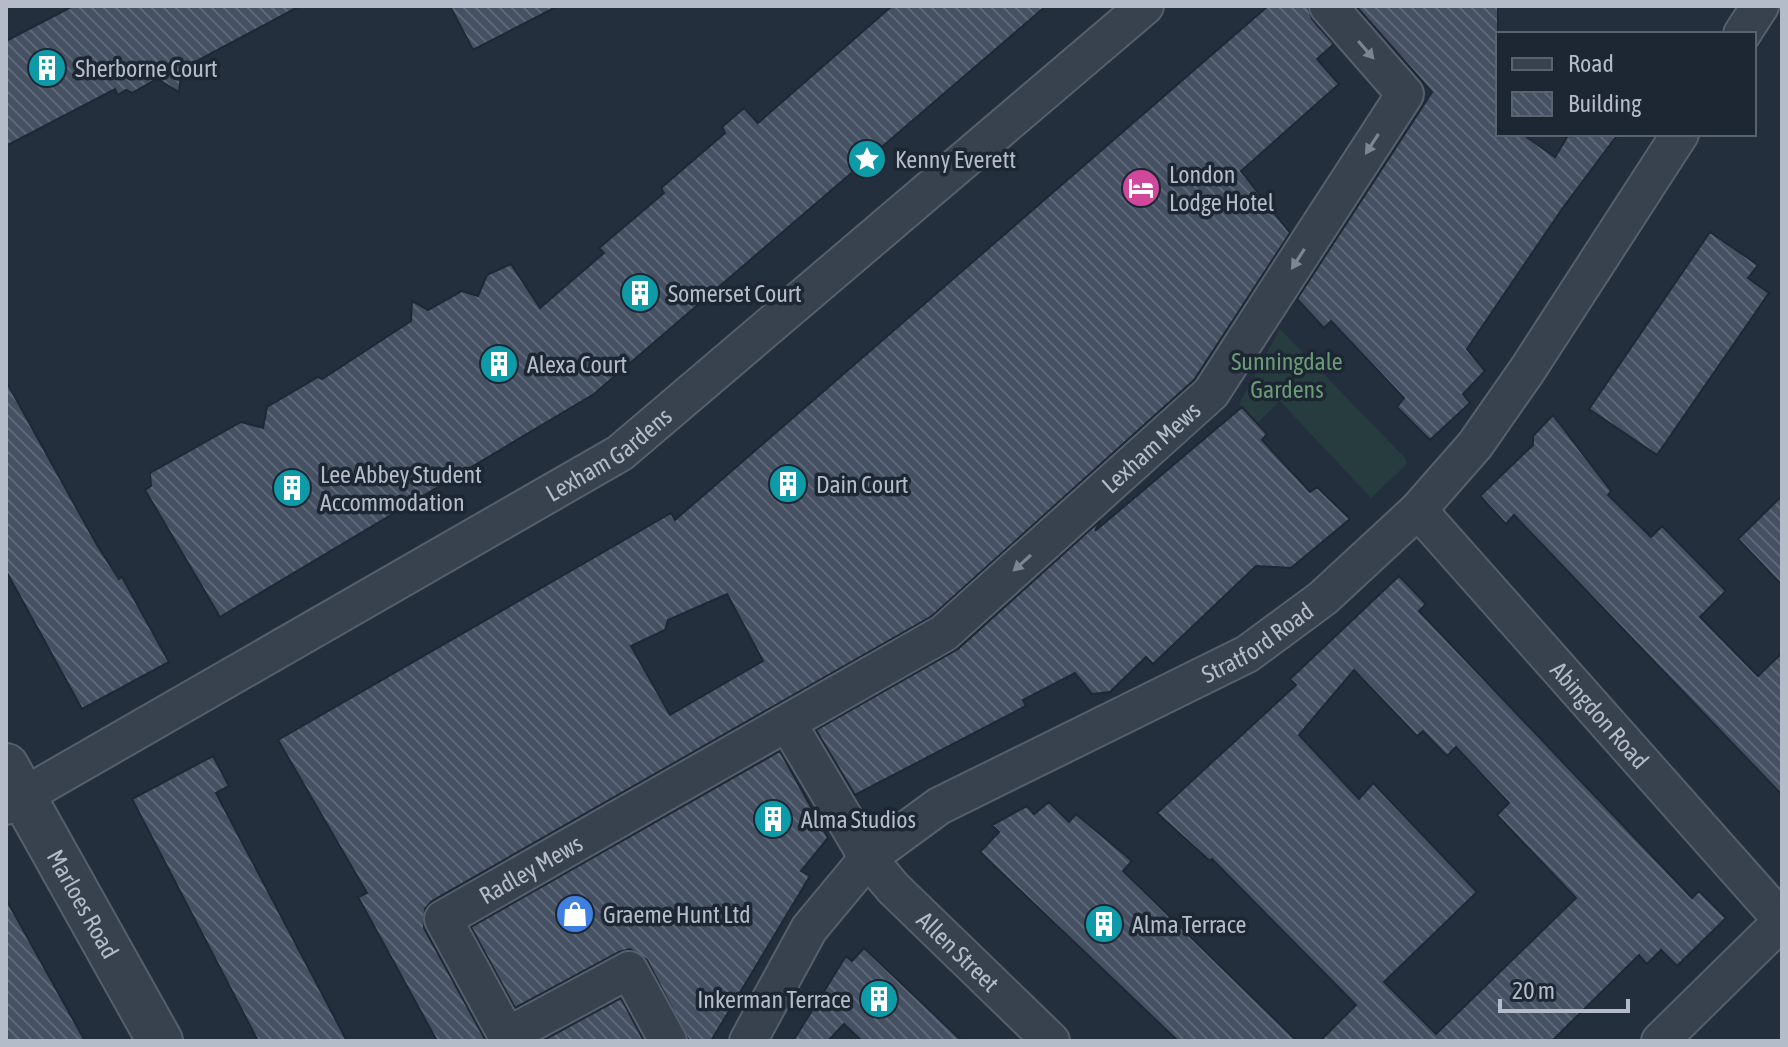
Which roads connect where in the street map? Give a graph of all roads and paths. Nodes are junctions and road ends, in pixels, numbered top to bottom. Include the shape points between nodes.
1 (1145, 6) edge
2 (1328, 6) edge
3 (1760, 6) edge
4 (1743, 32) edge
5 (1679, 136) edge
6 (1418, 510) junction
7 (788, 724) junction
8 (12, 789) edge
9 (868, 858) junction
10 (1782, 920) edge
11 (160, 1041) edge
12 (668, 1041) edge
13 (748, 1041) edge
14 (1051, 1041) edge
15 (1660, 1041) edge

1 - 8 street, Lexham Gardens via 620,453
2 -> 7 street, Lexham Mews via 1405,94 1211,393 944,633
3 - 4 street
5 - 6 street, Stratford Road via 1528,369 1475,445
6 - 9 street, Stratford Road via 1323,598 1247,654 939,806
6 - 10 street, Abingdon Road
7 - 9 street
7 - 12 street, Radley Mews via 443,919 507,1036 629,970
8 - 11 street, Marloes Road
9 - 13 street, Stratford Road via 809,929
9 - 14 street, Allen Street
10 - 15 street

